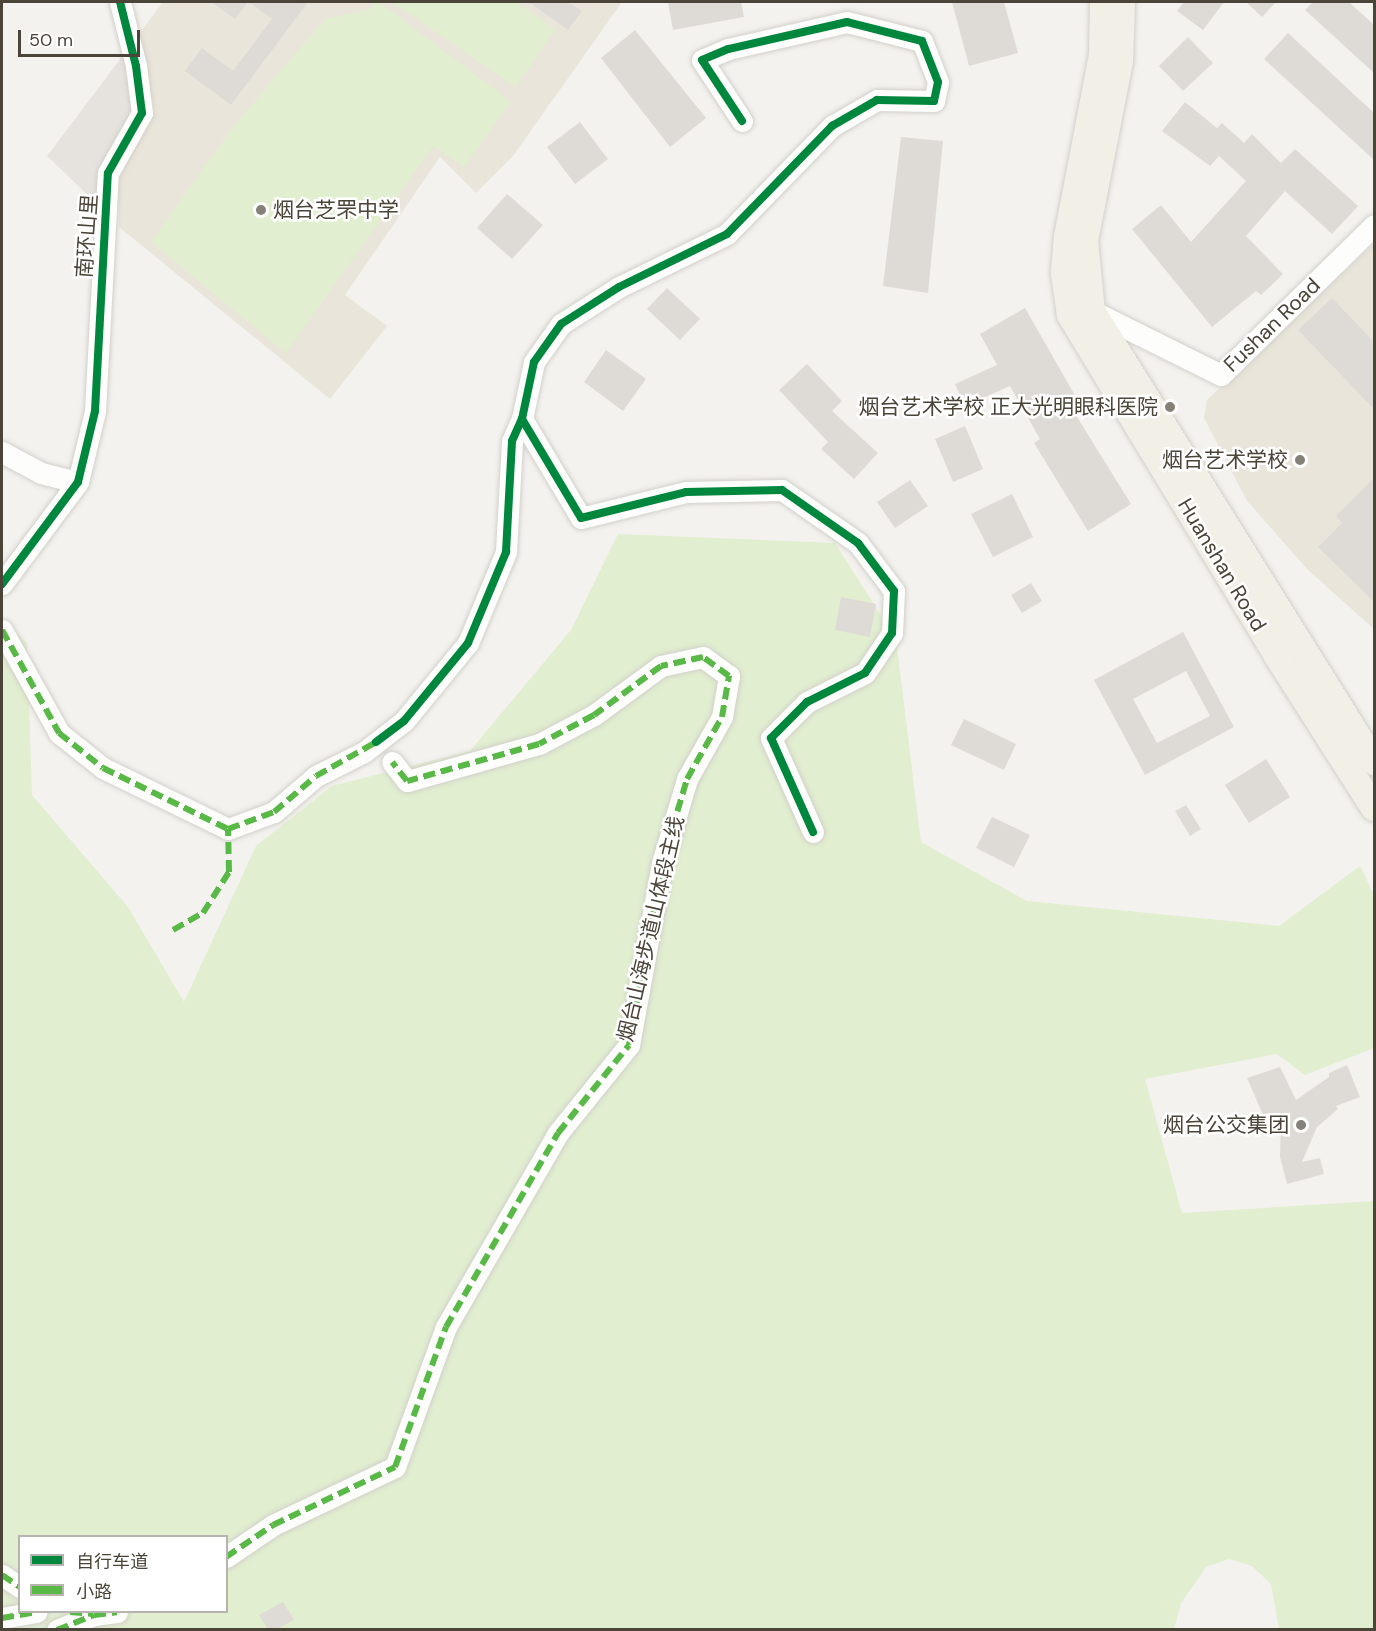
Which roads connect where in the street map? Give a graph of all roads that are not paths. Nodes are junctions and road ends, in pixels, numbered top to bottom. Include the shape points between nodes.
1 (120, 2) edge
2 (1103, 2) edge
3 (1122, 2) edge
4 (742, 121) dead end
5 (1374, 225) edge
6 (1092, 311) junction
7 (522, 419) junction
8 (2, 452) edge
9 (78, 482) junction
10 (2, 584) edge
11 (2, 630) edge
12 (392, 762) dead end
13 (1374, 762) edge
14 (1374, 808) edge
15 (813, 832) dead end
16 (228, 1556) edge
17 (2, 1575) edge
18 (18, 1586) edge
19 (26, 1613) edge
20 (82, 1613) edge
21 (106, 1613) edge
22 (94, 1615) junction
23 (2, 1618) edge
24 (57, 1629) edge

1 - 9 street, 南环山里 via 136,66 142,112 108,173 95,411
2 - 14 main road, Huanshan Road via 1102,55 1067,236 1064,273 1070,315
3 - 6 main road, Huanshan Road via 1120,61 1085,241
4 - 7 street via 702,60 728,49 847,22 922,41 938,82 934,100 877,100 832,126 727,234 619,287 561,324 534,362
5 - 6 street, Fushan Road via 1221,375
6 - 13 main road, Huanshan Road
7 - 11 street via 512,441 506,552 468,643 404,721 316,776 274,812 228,830 103,768 59,733
7 - 15 street via 581,518 686,492 782,490 858,543 894,591 892,633 865,673 807,702 771,738
8 - 9 street via 41,473
9 - 10 street
12 - 16 street, 烟台山海步道山体段主线 via 407,782 538,744 594,715 661,666 703,657 729,676 722,717 687,779 662,863 629,1045 558,1134 446,1327 394,1467 273,1526
17 - 18 street
19 - 23 street
20 - 22 street
21 - 22 street
22 - 24 street

